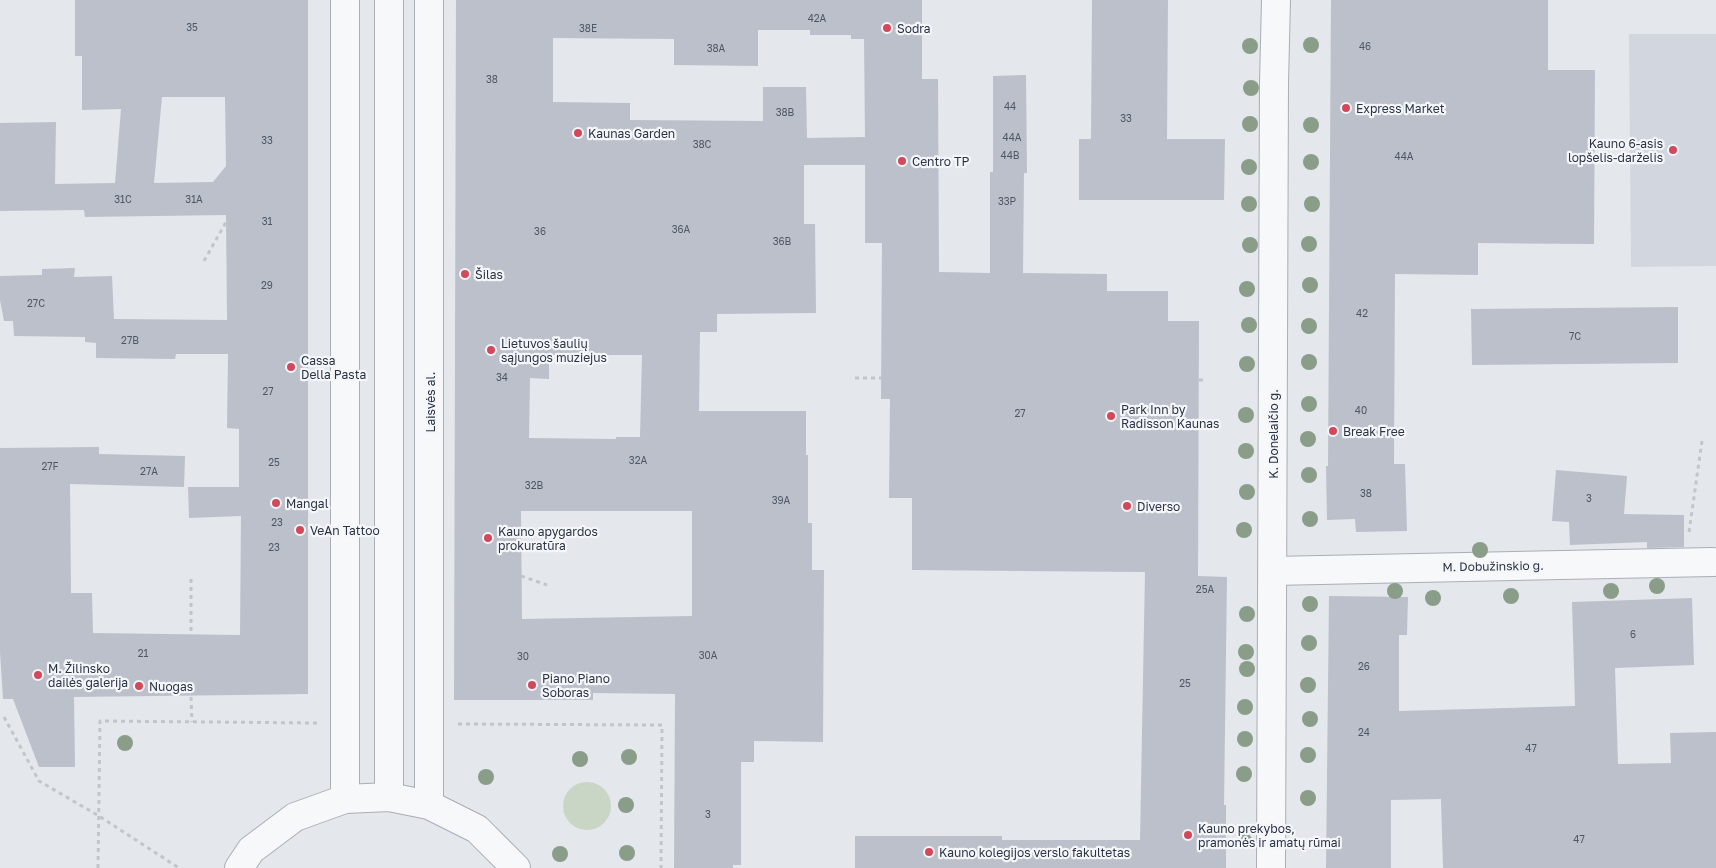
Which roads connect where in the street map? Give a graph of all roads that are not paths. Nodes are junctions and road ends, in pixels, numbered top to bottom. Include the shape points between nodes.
1 (345, 0) edge
2 (389, 0) edge
3 (430, 0) edge
4 (1276, 0) edge
5 (1713, 562) dead end
6 (1272, 571) junction
7 (390, 797) junction
8 (346, 799) junction
9 (429, 805) junction
10 (238, 868) edge
11 (516, 868) edge
12 (1271, 868) edge

1 - 8 street
2 - 7 street
3 - 9 street, Laisvės al.
4 - 6 street, K. Donelaičio g.
5 - 6 street, M. Dobužinskio g.
6 - 12 street, K. Donelaičio g.
7 - 8 street
7 - 9 street
8 - 10 street via 295,817 251,850
9 - 11 street via 477,830

